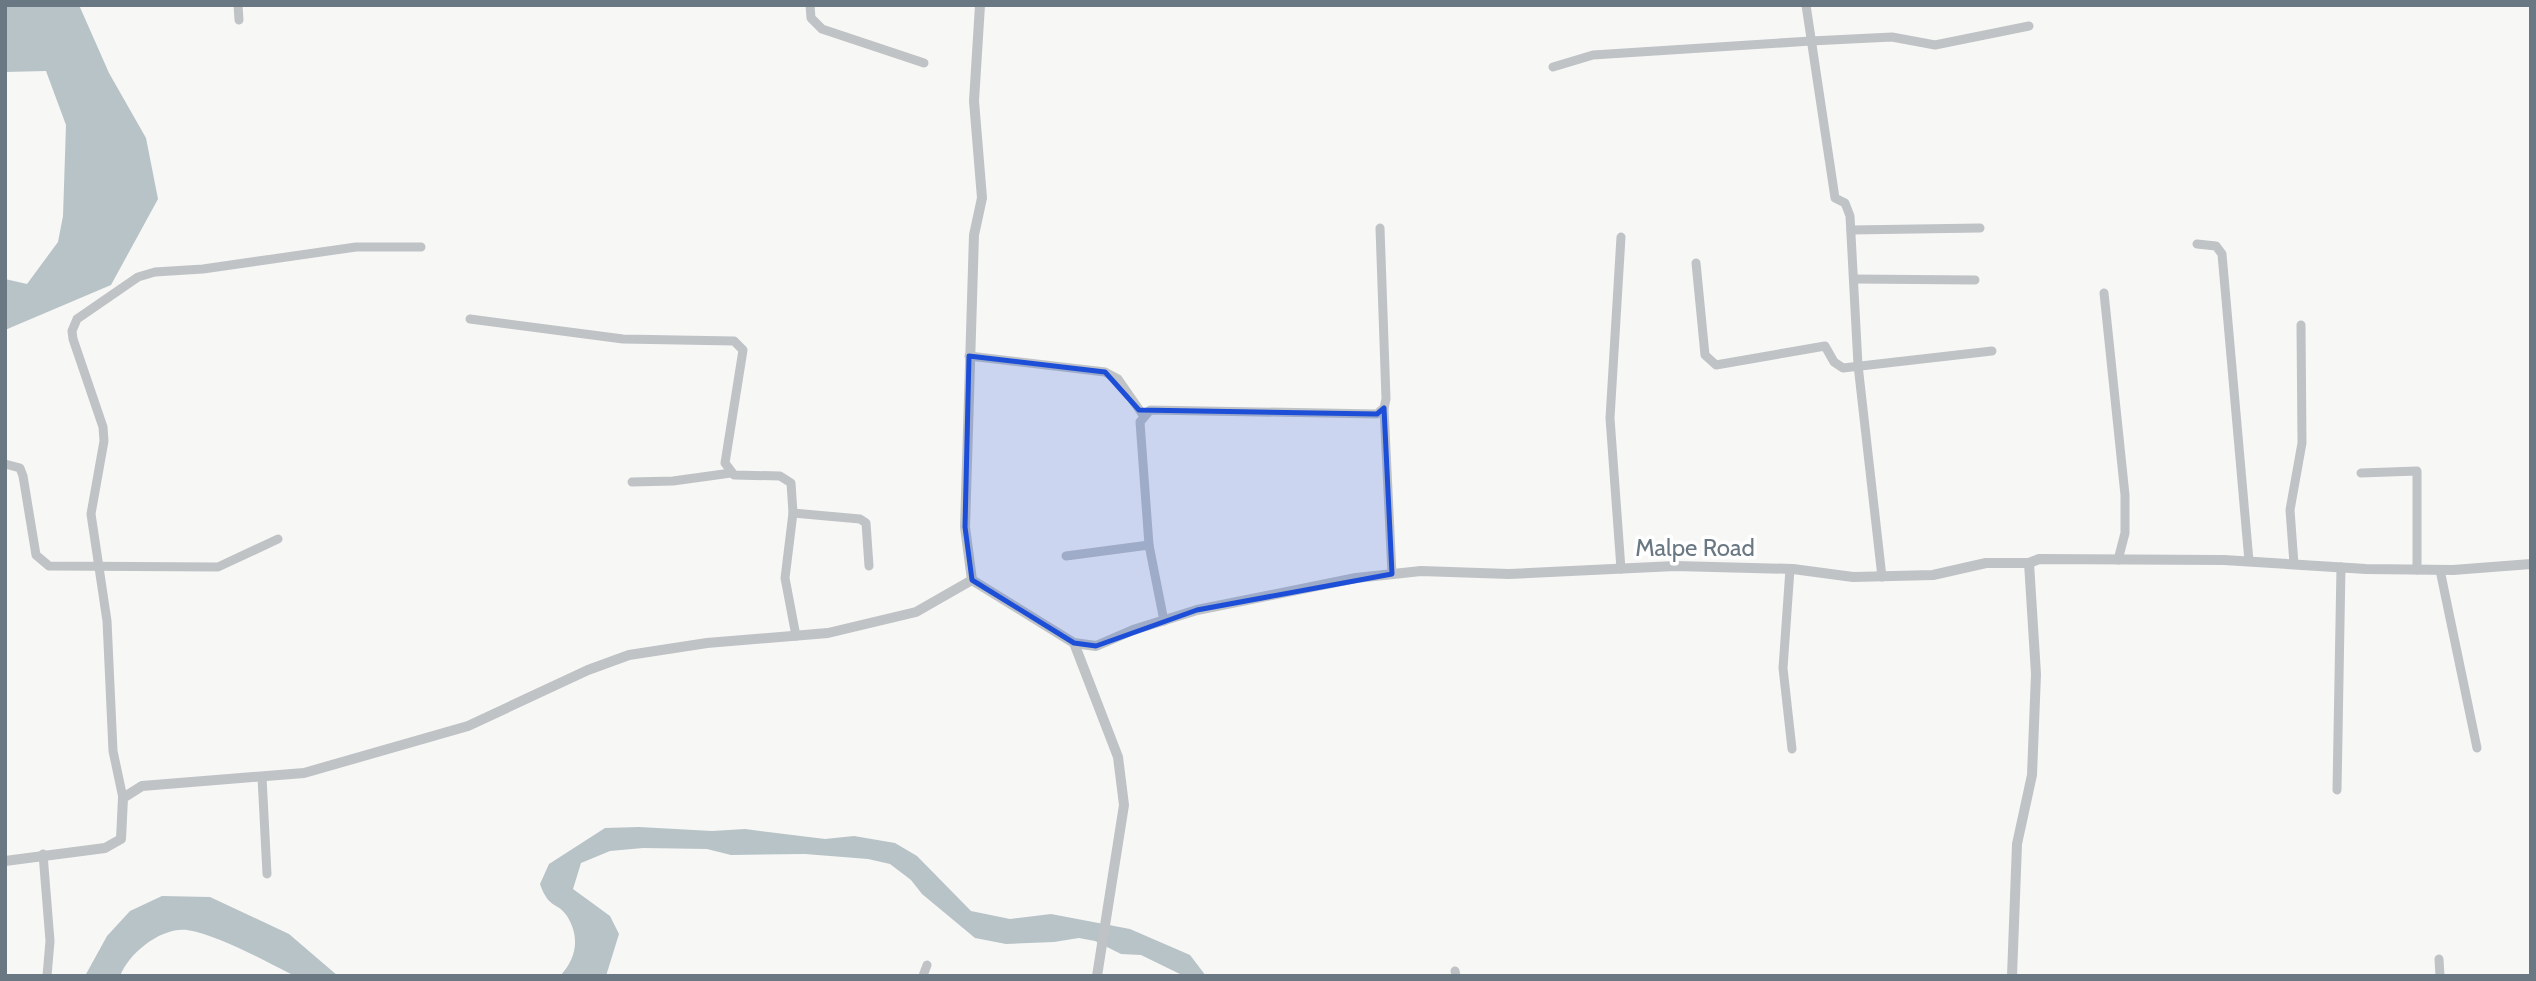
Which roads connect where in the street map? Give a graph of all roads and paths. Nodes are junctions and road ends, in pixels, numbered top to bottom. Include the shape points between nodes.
1 (237, 5) edge
2 (810, 5) edge
3 (979, 5) edge
4 (1806, 5) edge
5 (239, 20) dead end
6 (2029, 26) dead end
7 (1811, 41) junction
8 (924, 63) dead end
9 (1553, 67) dead end
10 (1380, 228) dead end
11 (1980, 228) dead end
12 (1851, 230) junction
13 (1620, 237) dead end
14 (2197, 244) dead end
15 (421, 247) dead end
16 (1696, 263) dead end
17 (1854, 279) junction
18 (1975, 280) dead end
19 (2104, 293) dead end
20 (470, 318) dead end
21 (2301, 325) dead end
22 (1992, 351) dead end
23 (969, 356) junction
24 (1858, 365) junction
25 (1384, 408) junction
26 (1143, 415) junction
27 (5, 464) edge
28 (2361, 472) dead end
29 (730, 473) junction
30 (632, 482) dead end
31 (793, 513) junction
32 (278, 539) dead end
33 (1149, 544) junction
34 (1066, 556) dead end
35 (2119, 560) junction
36 (2249, 561) junction
37 (2029, 563) junction
38 (2294, 564) junction
39 (2531, 564) edge
40 (869, 566) dead end
41 (2341, 567) junction
42 (99, 568) junction
43 (1621, 569) junction
44 (1790, 569) junction
45 (2417, 570) junction
46 (2440, 570) junction
47 (1392, 574) junction
48 (1882, 577) junction
49 (972, 580) junction
50 (1164, 621) junction
51 (796, 636) junction
52 (1074, 643) junction
53 (2477, 748) dead end
54 (1793, 749) dead end
55 (262, 777) junction
56 (2337, 790) dead end
57 (124, 798) junction
58 (43, 854) junction
59 (5, 861) edge
60 (267, 874) dead end
61 (2439, 959) dead end
62 (927, 965) dead end
63 (47, 976) edge
64 (923, 976) edge
65 (1097, 976) edge
66 (2012, 976) edge
67 (2440, 976) edge

1 - 5 street
2 - 8 street via 811,18 822,29
3 - 23 street via 974,101 982,198 974,235
4 - 7 street
6 - 7 street via 1935,45 1898,37
7 - 9 street via 1593,55
7 - 12 street via 1835,198 1845,203
10 - 25 street
11 - 12 street
12 - 17 street
13 - 43 street via 1610,418
14 - 36 street via 2216,246 2223,260
15 - 42 street via 356,247 155,272 138,277 77,319 73,339 103,427 91,500
16 - 24 street via 1705,355 1716,365 1825,346 1839,366
17 - 18 street
17 - 24 street
19 - 35 street via 2125,495
20 - 29 street via 623,339 734,341 743,350 725,463
21 - 38 street via 2302,443 2290,510
22 - 24 street
23 - 26 street via 1105,372 1118,379
23 - 49 street via 965,527
24 - 48 street
25 - 26 street via 1377,414 1150,410
25 - 47 street
26 - 33 street
27 - 42 street via 20,468 23,475 39,559 49,566
28 - 45 street via 2417,471
29 - 30 street
29 - 31 street via 787,478 793,492
31 - 40 street via 866,523
31 - 51 street via 785,578
32 - 42 street via 218,567
33 - 34 street
33 - 50 street
35 - 36 street, Malpe Road
35 - 37 street, Malpe Road via 2039,559
36 - 38 street, Malpe Road
37 - 48 street, Malpe Road via 1986,562 1933,575
37 - 66 street via 2036,674 2032,775 2017,844
38 - 41 street, Malpe Road
39 - 46 street, Malpe Road
41 - 45 street, Malpe Road
41 - 56 street
42 - 57 street via 107,621 113,751
43 - 44 street, Malpe Road
43 - 47 street, Malpe Road
44 - 48 street, Malpe Road
44 - 54 street via 1783,668
45 - 46 street, Malpe Road
46 - 53 street
47 - 50 street, Malpe Road via 1197,610
49 - 51 street via 916,612
49 - 52 street
50 - 52 street, Malpe Road via 1096,646
51 - 55 street via 707,643 629,656 420,742 303,773
52 - 65 street via 1118,758 1124,805
55 - 57 street via 142,786
55 - 60 street
57 - 58 street via 121,839 105,848
58 - 59 street
58 - 63 street via 50,941
61 - 67 street
62 - 64 street

